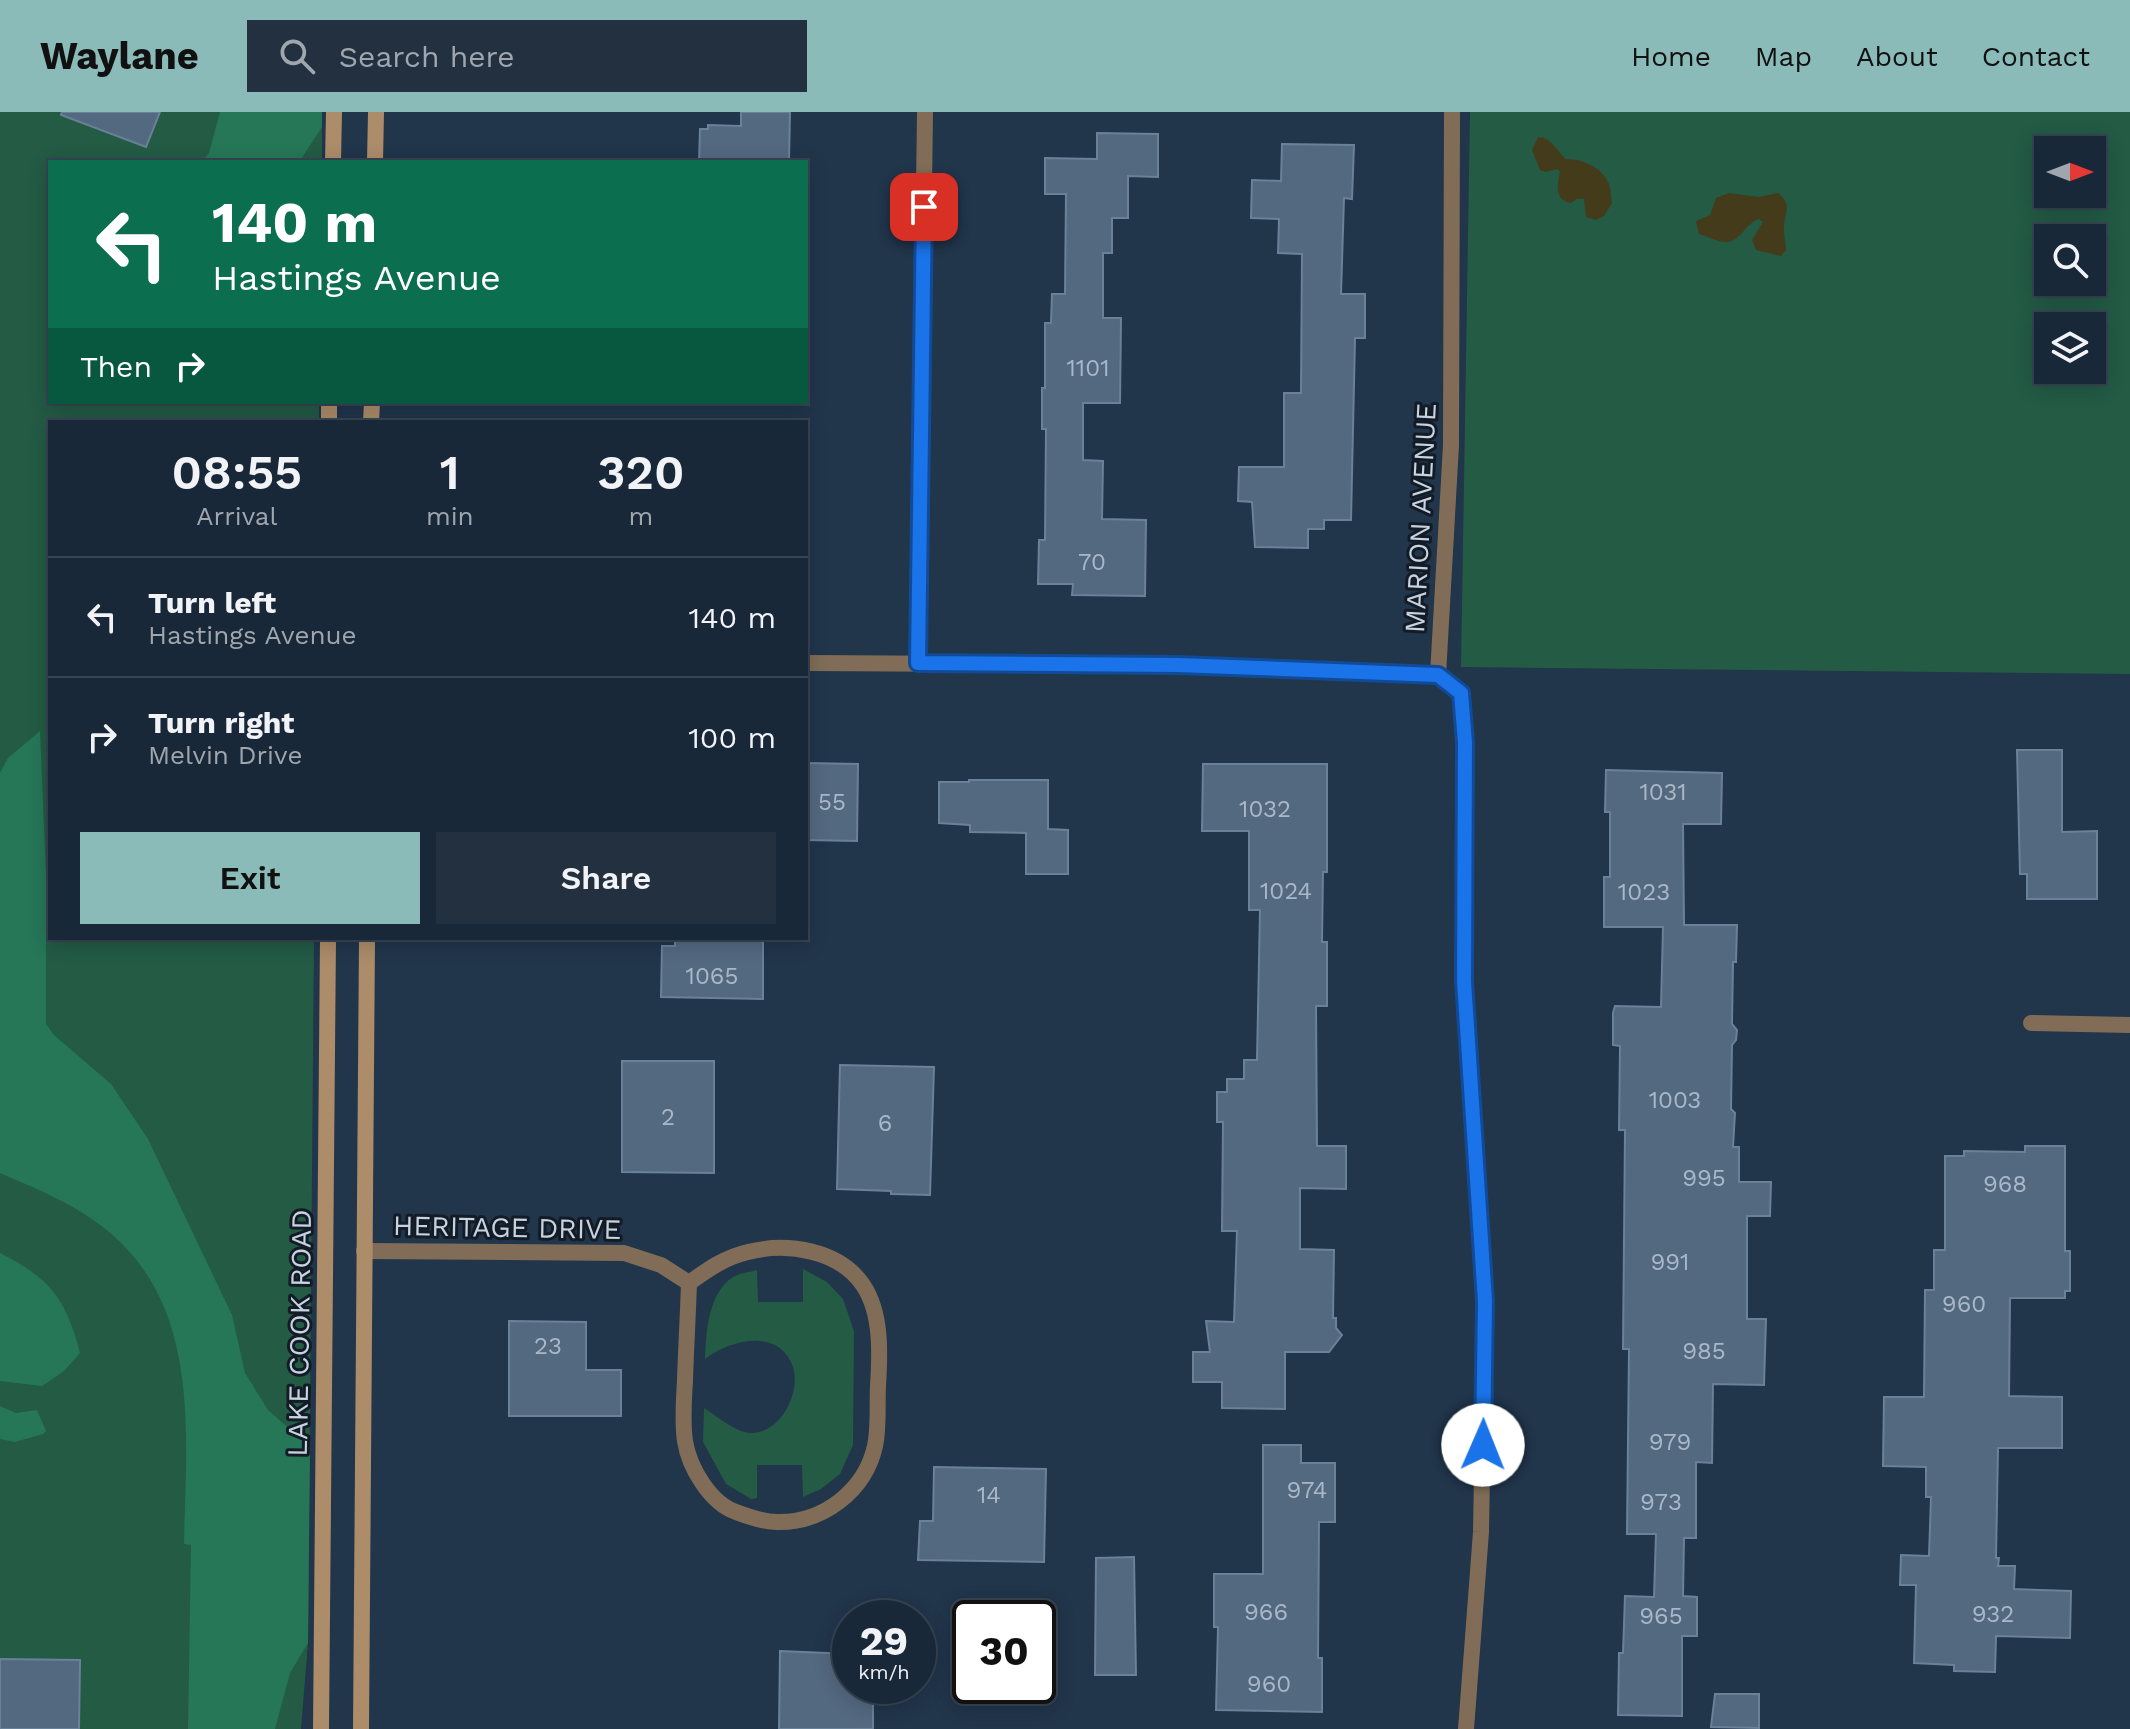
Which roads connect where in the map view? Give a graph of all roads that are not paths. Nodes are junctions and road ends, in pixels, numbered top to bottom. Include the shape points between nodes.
1 (334, 112) edge
2 (376, 112) edge
3 (925, 112) edge
4 (1452, 112) edge
5 (333, 160) edge
6 (375, 160) edge
7 (808, 663) edge
8 (918, 663) junction
9 (1438, 675) junction
10 (328, 940) edge
11 (367, 940) edge
12 (2031, 1023) dead end
13 (2130, 1025) edge
14 (364, 1251) junction
15 (689, 1283) junction
16 (321, 1729) edge
17 (361, 1729) edge
18 (1466, 1729) edge

1 - 5 main road
2 - 6 main road
3 - 8 street
4 - 9 street, MARION AVENUE via 1451,445
7 - 8 street
8 - 9 street
9 - 18 street, MARION AVENUE via 1461,693 1464,981 1485,1301 1481,1532
10 - 16 main road, LAKE COOK ROAD
11 - 14 main road
12 - 13 street
14 - 15 street, HERITAGE DRIVE via 624,1253 661,1265
14 - 17 main road
15 - 15 street via 715,1264 748,1251 783,1249 816,1252 846,1265 865,1288 877,1321 880,1357 875,1446 865,1473 848,1496 816,1514 778,1522 729,1510 709,1492 685,1443

